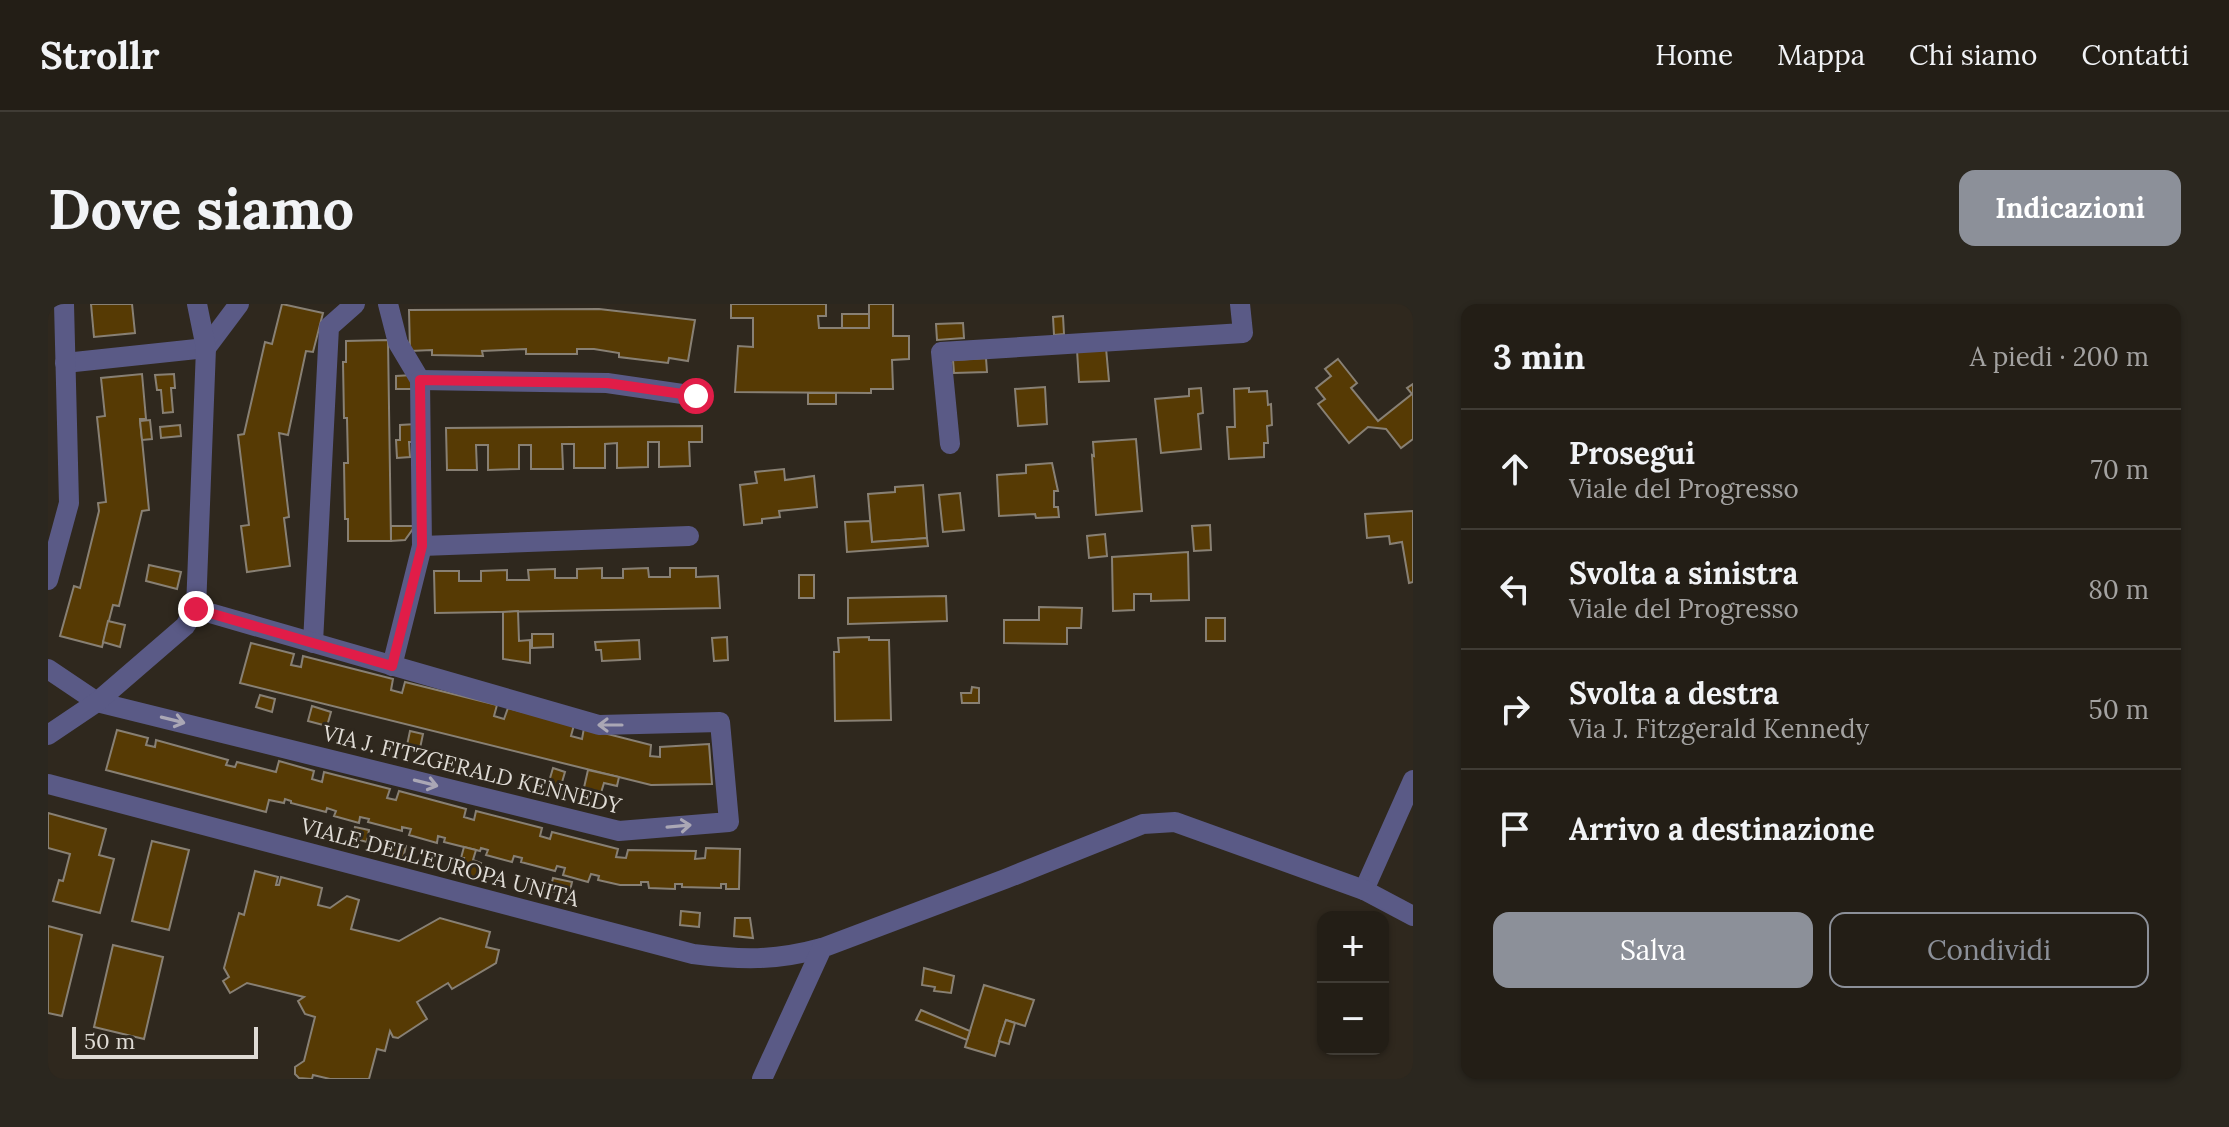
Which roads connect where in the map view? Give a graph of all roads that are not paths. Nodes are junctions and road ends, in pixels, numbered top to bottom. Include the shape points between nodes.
1 (64, 304) edge
2 (197, 304) edge
3 (239, 304) edge
4 (355, 304) edge
5 (388, 304) edge
6 (1240, 304) edge
7 (206, 348) junction
8 (65, 363) junction
9 (420, 380) junction
10 (696, 396) dead end
11 (950, 444) dead end
12 (689, 536) dead end
13 (422, 546) junction
14 (48, 580) edge
15 (196, 609) junction
16 (313, 643) junction
17 (392, 666) junction
18 (48, 669) edge
19 (97, 702) junction
20 (48, 735) edge
21 (1413, 780) edge
22 (48, 784) edge
23 (1364, 890) junction
24 (1413, 916) edge
25 (822, 948) junction
26 (762, 1079) edge

1 - 8 street
2 - 7 street
3 - 7 street
4 - 16 street via 329,327
5 - 9 street via 398,343
6 - 11 street via 1243,333 941,352
7 - 8 street
7 - 15 street
8 - 14 street via 69,503
9 - 10 street via 607,383
9 - 13 street
12 - 13 street
13 - 17 street
15 - 16 street, VIA J. FITZGERALD KENNEDY
15 - 19 street via 185,626
16 - 17 street, VIA J. FITZGERALD KENNEDY
19 -> 17 street, VIA J. FITZGERALD KENNEDY via 619,831 729,822 720,722 599,725
18 - 19 street
19 - 20 street
21 - 23 street
22 - 25 street, VIALE DELL'EUROPA UNITA via 693,954 743,961
23 - 24 street, VIALE DELL'EUROPA UNITA
23 - 25 street, VIALE DELL'EUROPA UNITA via 1175,822 1143,824
25 - 26 street

